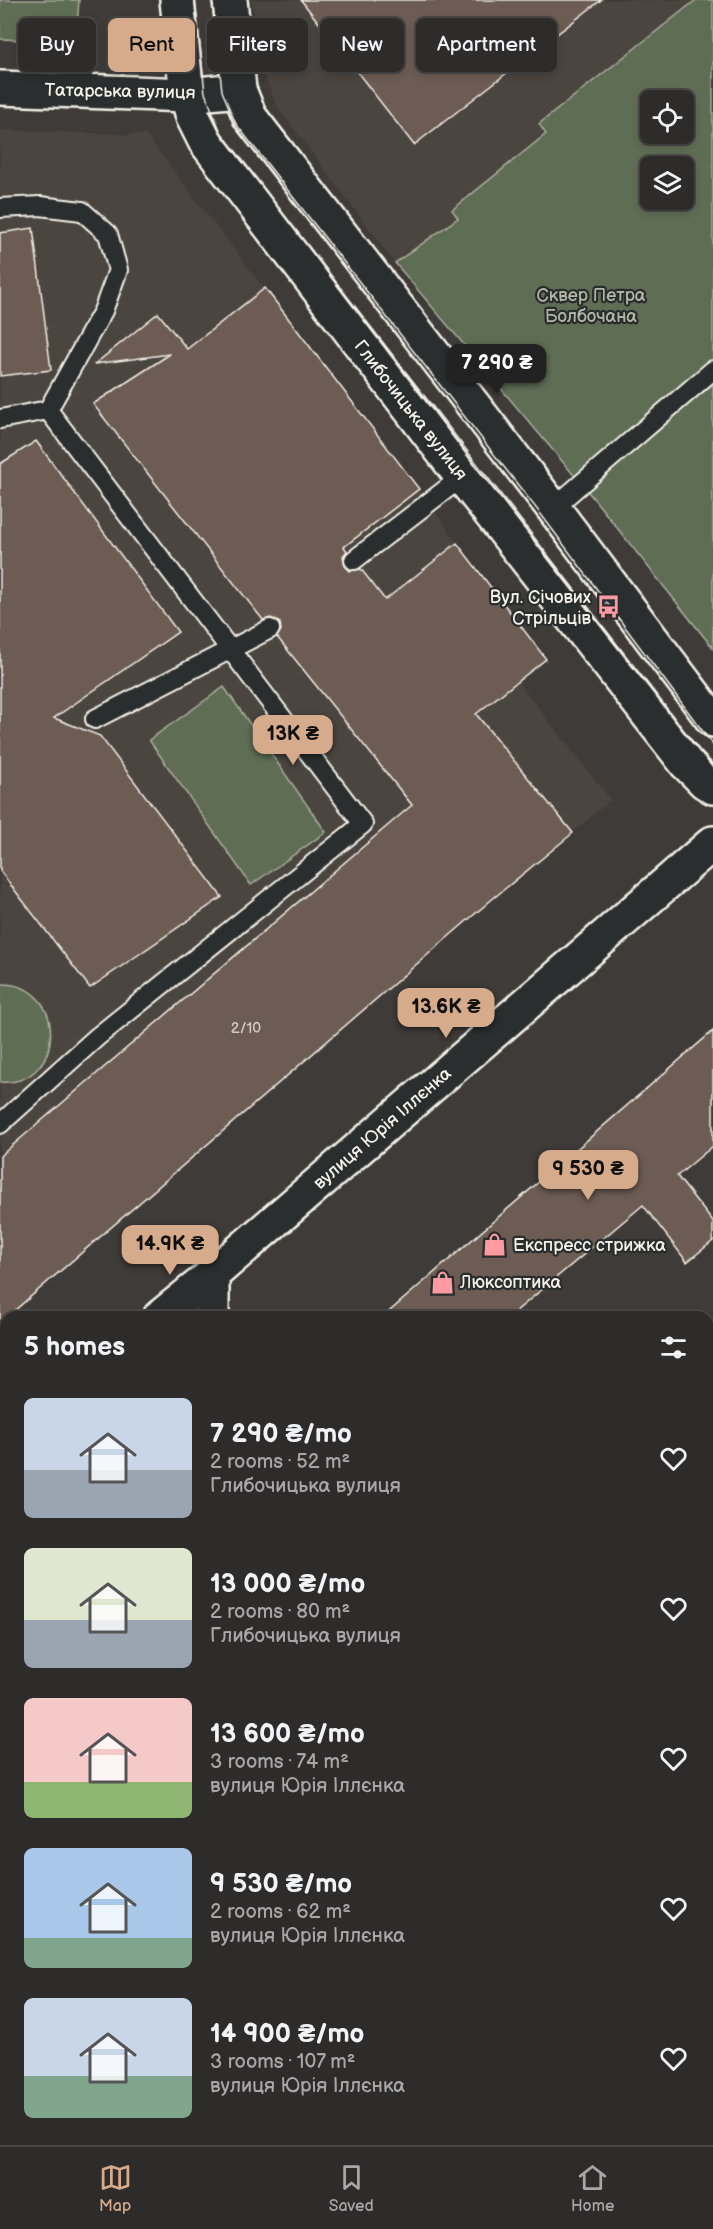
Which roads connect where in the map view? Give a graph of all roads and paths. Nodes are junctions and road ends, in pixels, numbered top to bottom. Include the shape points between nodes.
1 (177, 0) edge
2 (230, 0) edge
3 (0, 88) edge
4 (239, 90) junction
5 (188, 95) junction
6 (0, 208) edge
7 (713, 370) edge
8 (48, 410) junction
9 (0, 420) edge
10 (462, 477) junction
11 (553, 508) junction
12 (354, 560) dead end
13 (270, 629) dead end
14 (230, 648) junction
15 (95, 719) dead end
16 (713, 720) edge
17 (713, 787) edge
18 (713, 843) edge
19 (0, 1124) edge
20 (212, 1275) junction
21 (167, 1311) edge
22 (212, 1311) edge

1 - 5 main road, Глибочицька вулиця
2 - 4 main road
3 - 5 main road, Татарська вулиця
4 - 5 main road, Татарська вулиця
4 - 11 main road via 261,132
5 - 10 main road, Глибочицька вулиця via 193,117 222,165
6 - 8 lane via 40,206 82,211 108,234 118,270 103,311
7 - 11 lane
8 - 9 lane
8 - 14 lane
10 - 12 lane
10 - 17 main road, Глибочицька вулиця via 686,763
11 - 16 main road
13 - 14 lane
14 - 15 lane
14 - 19 lane via 363,824 97,1037
18 - 20 main road, вулиця Юрія Іллєнка
20 - 21 main road, вулиця Юрія Іллєнка
20 - 22 main road

